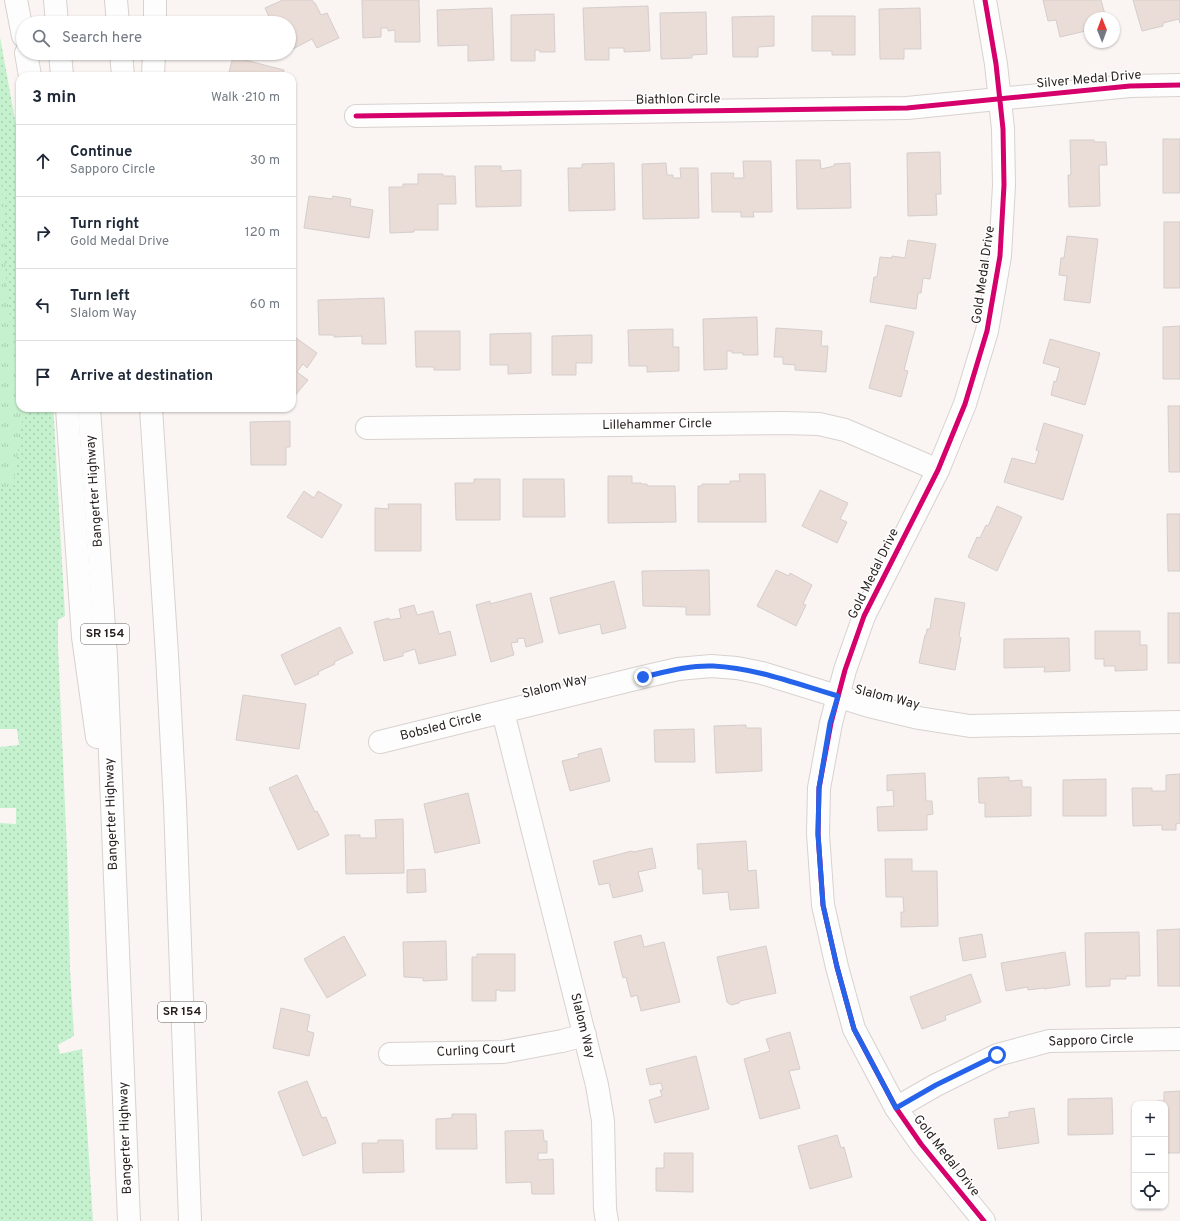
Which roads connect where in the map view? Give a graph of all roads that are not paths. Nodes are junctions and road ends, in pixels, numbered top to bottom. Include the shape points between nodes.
1 (16, 0) edge
2 (55, 0) edge
3 (116, 0) edge
4 (155, 0) edge
5 (985, 0) edge
6 (19, 16) edge
7 (56, 16) edge
8 (117, 16) edge
9 (154, 16) edge
10 (27, 60) edge
11 (61, 60) edge
12 (122, 60) edge
13 (154, 60) edge
14 (29, 72) edge
15 (62, 72) edge
16 (123, 72) edge
17 (153, 72) edge
18 (1180, 85) edge
19 (1000, 99) junction
20 (356, 116) dead end
21 (67, 412) edge
22 (89, 412) edge
23 (151, 412) edge
24 (368, 428) dead end
25 (938, 470) junction
26 (838, 696) junction
27 (503, 712) junction
28 (1180, 722) edge
29 (380, 742) dead end
30 (114, 861) junction
31 (585, 1035) junction
32 (1180, 1039) edge
33 (390, 1054) dead end
34 (896, 1108) junction
35 (129, 1221) edge
36 (190, 1221) edge
37 (607, 1221) edge
38 (984, 1221) edge

1 - 6 main road
2 - 7 main road
3 - 8 main road
4 - 9 main road
5 - 19 main road, Gold Medal Drive
10 - 14 main road
11 - 15 main road
12 - 16 main road
13 - 17 main road
18 - 19 main road, Silver Medal Drive via 1130,86
19 - 20 main road, Biathlon Circle via 906,108
19 - 25 main road, Gold Medal Drive via 1004,185 1000,256 987,331 965,404
21 - 30 main road via 83,637
22 - 30 main road, Bangerter Highway / SR 154 via 106,657
23 - 36 main road, SR 154 via 168,655
24 - 25 main road, Lillehammer Circle via 819,424 845,430
25 - 26 main road, Gold Medal Drive via 864,616
26 - 27 main road, Slalom Way via 762,673 711,666 643,677
26 - 28 main road, Slalom Way via 919,718 970,726
26 - 34 main road, Gold Medal Drive via 830,723 819,788 818,834 823,905 854,1029
27 - 29 main road, Bobsled Circle
27 - 31 main road, Slalom Way
30 - 35 main road, Bangerter Highway / SR 154
31 - 33 main road, Curling Court via 503,1052
31 - 37 main road, Slalom Way via 603,1121
32 - 34 main road, Sapporo Circle via 1049,1041 997,1055
34 - 38 main road, Gold Medal Drive via 921,1144

